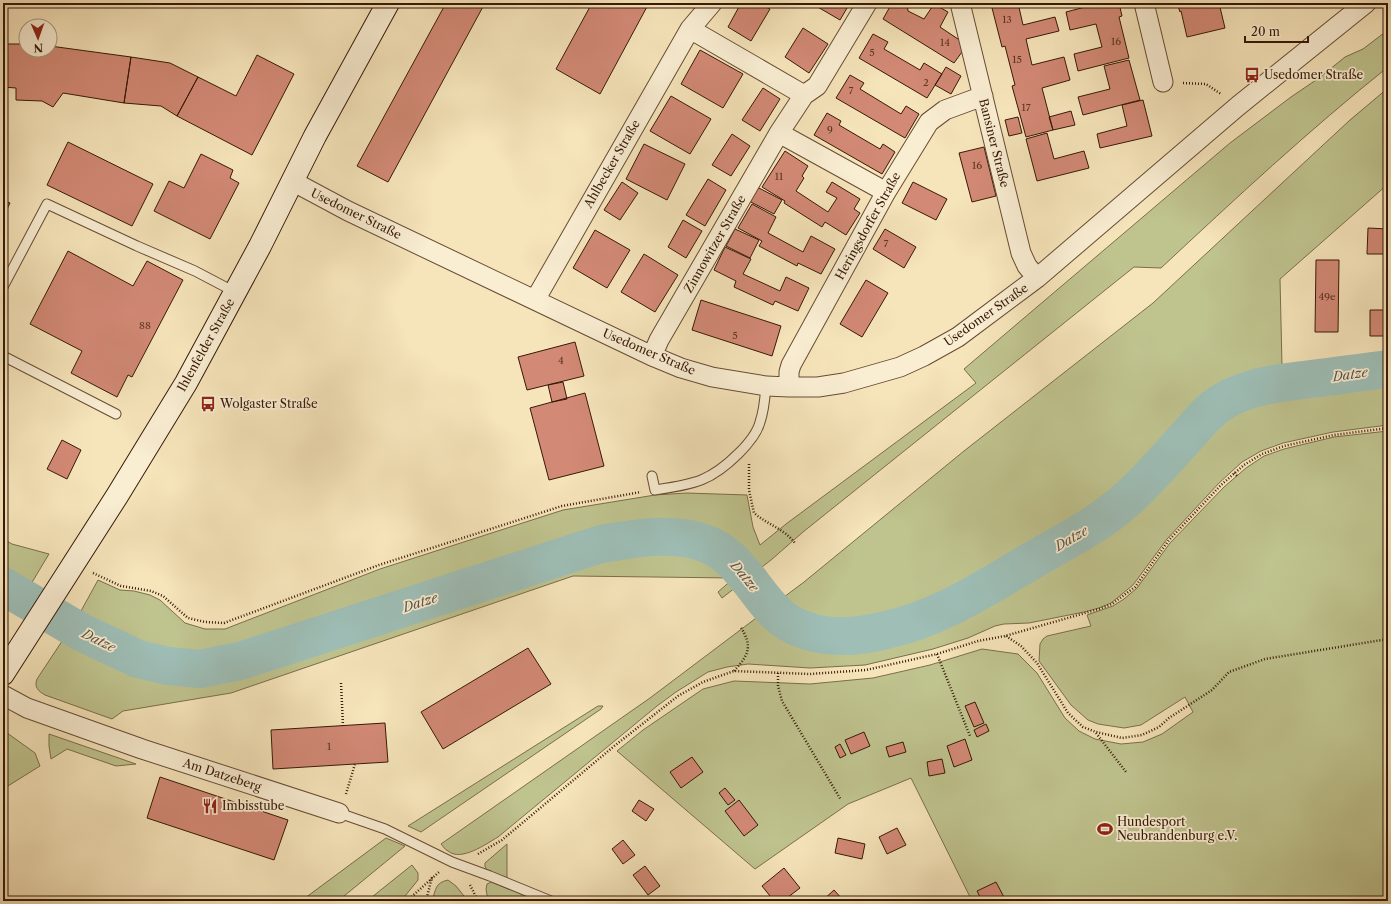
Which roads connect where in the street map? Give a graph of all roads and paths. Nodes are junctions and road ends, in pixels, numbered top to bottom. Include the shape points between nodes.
1 (388, 3) edge
2 (712, 3) edge
3 (867, 3) edge
4 (960, 3) edge
5 (1144, 3) edge
6 (1366, 3) edge
7 (690, 29) junction
8 (1163, 82) joint
9 (804, 95) junction
10 (983, 96) junction
11 (1238, 106) junction
12 (779, 133) junction
13 (292, 181) junction
14 (886, 192) junction
15 (1037, 278) junction
16 (3, 288) edge
17 (235, 292) junction
18 (535, 300) junction
19 (3, 356) edge
20 (652, 356) junction
21 (766, 386) junction
22 (789, 387) junction
23 (116, 414) dead end
24 (1388, 428) edge
25 (748, 444) junction
26 (1234, 473) junction
27 (652, 476) dead end
28 (1237, 476) dead end
29 (655, 490) junction
30 (795, 543) dead end
31 (102, 577) dead end
32 (740, 626) dead end
33 (1005, 636) junction
34 (1388, 639) edge
35 (937, 654) junction
36 (734, 671) junction
37 (778, 673) junction
38 (3, 674) edge
39 (341, 683) dead end
40 (3, 695) edge
41 (343, 726) dead end
42 (1096, 732) junction
43 (970, 736) dead end
44 (355, 764) dead end
45 (1126, 772) dead end
46 (841, 800) dead end
47 (339, 813) junction
48 (452, 862) junction
49 (407, 901) edge
50 (426, 901) edge
51 (551, 901) edge

1 - 13 main road, Ihlenfelder Straße
2 - 7 street, Ahlbecker Straße
3 - 9 street, Zinnowitzer Straße via 817,86
4 - 10 street, Bansiner Straße
5 - 8 street
6 - 11 street, Usedomer Straße
7 - 9 street
7 - 18 street, Ahlbecker Straße
8 - 11 path via 1206,84
9 - 12 street, Zinnowitzer Straße
10 - 14 street, Heringsdorfer Straße via 945,110 929,122
10 - 15 street, Bansiner Straße via 1021,253
11 - 15 street, Usedomer Straße
12 - 14 street
12 - 20 street, Zinnowitzer Straße
13 - 17 main road, Ihlenfelder Straße
13 - 18 street, Usedomer Straße via 348,211
14 - 22 street, Heringsdorfer Straße via 791,365
15 - 22 street, Usedomer Straße via 958,337 900,367 844,383 818,387
16 - 17 lane via 47,204 195,271
17 - 38 main road, Ihlenfelder Straße via 186,383
18 - 20 street, Usedomer Straße
19 - 23 lane
20 - 21 street, Usedomer Straße via 712,377
21 - 22 street, Usedomer Straße
21 - 25 lane via 760,423
24 - 26 path via 1334,435 1284,446 1262,454
25 - 29 lane via 726,467 709,478 689,485
25 - 30 path via 749,490 754,513 788,535
26 - 28 path
26 - 33 path via 1169,540 1135,587 1112,604
27 - 29 lane
29 - 31 path via 562,506 379,565 224,623 188,618 163,596 151,590 121,586
32 - 36 path via 746,635 747,654
33 - 35 path via 978,641
33 - 42 path via 1021,646 1037,663 1068,713 1083,727
34 - 42 path via 1265,659 1229,672 1212,690 1159,727 1142,735 1122,738
35 - 37 path via 866,670 810,674
35 - 43 path
36 - 37 path
36 - 48 path via 703,682 678,696 502,840 479,854
37 - 46 path via 782,701
39 - 41 path
40 - 47 street, Am Datzeberg via 27,708 142,749
42 - 45 path
44 - 47 path
47 - 48 lane, Am Datzeberg via 385,829
48 - 51 lane, Am Datzeberg
49 - 50 path via 432,876

